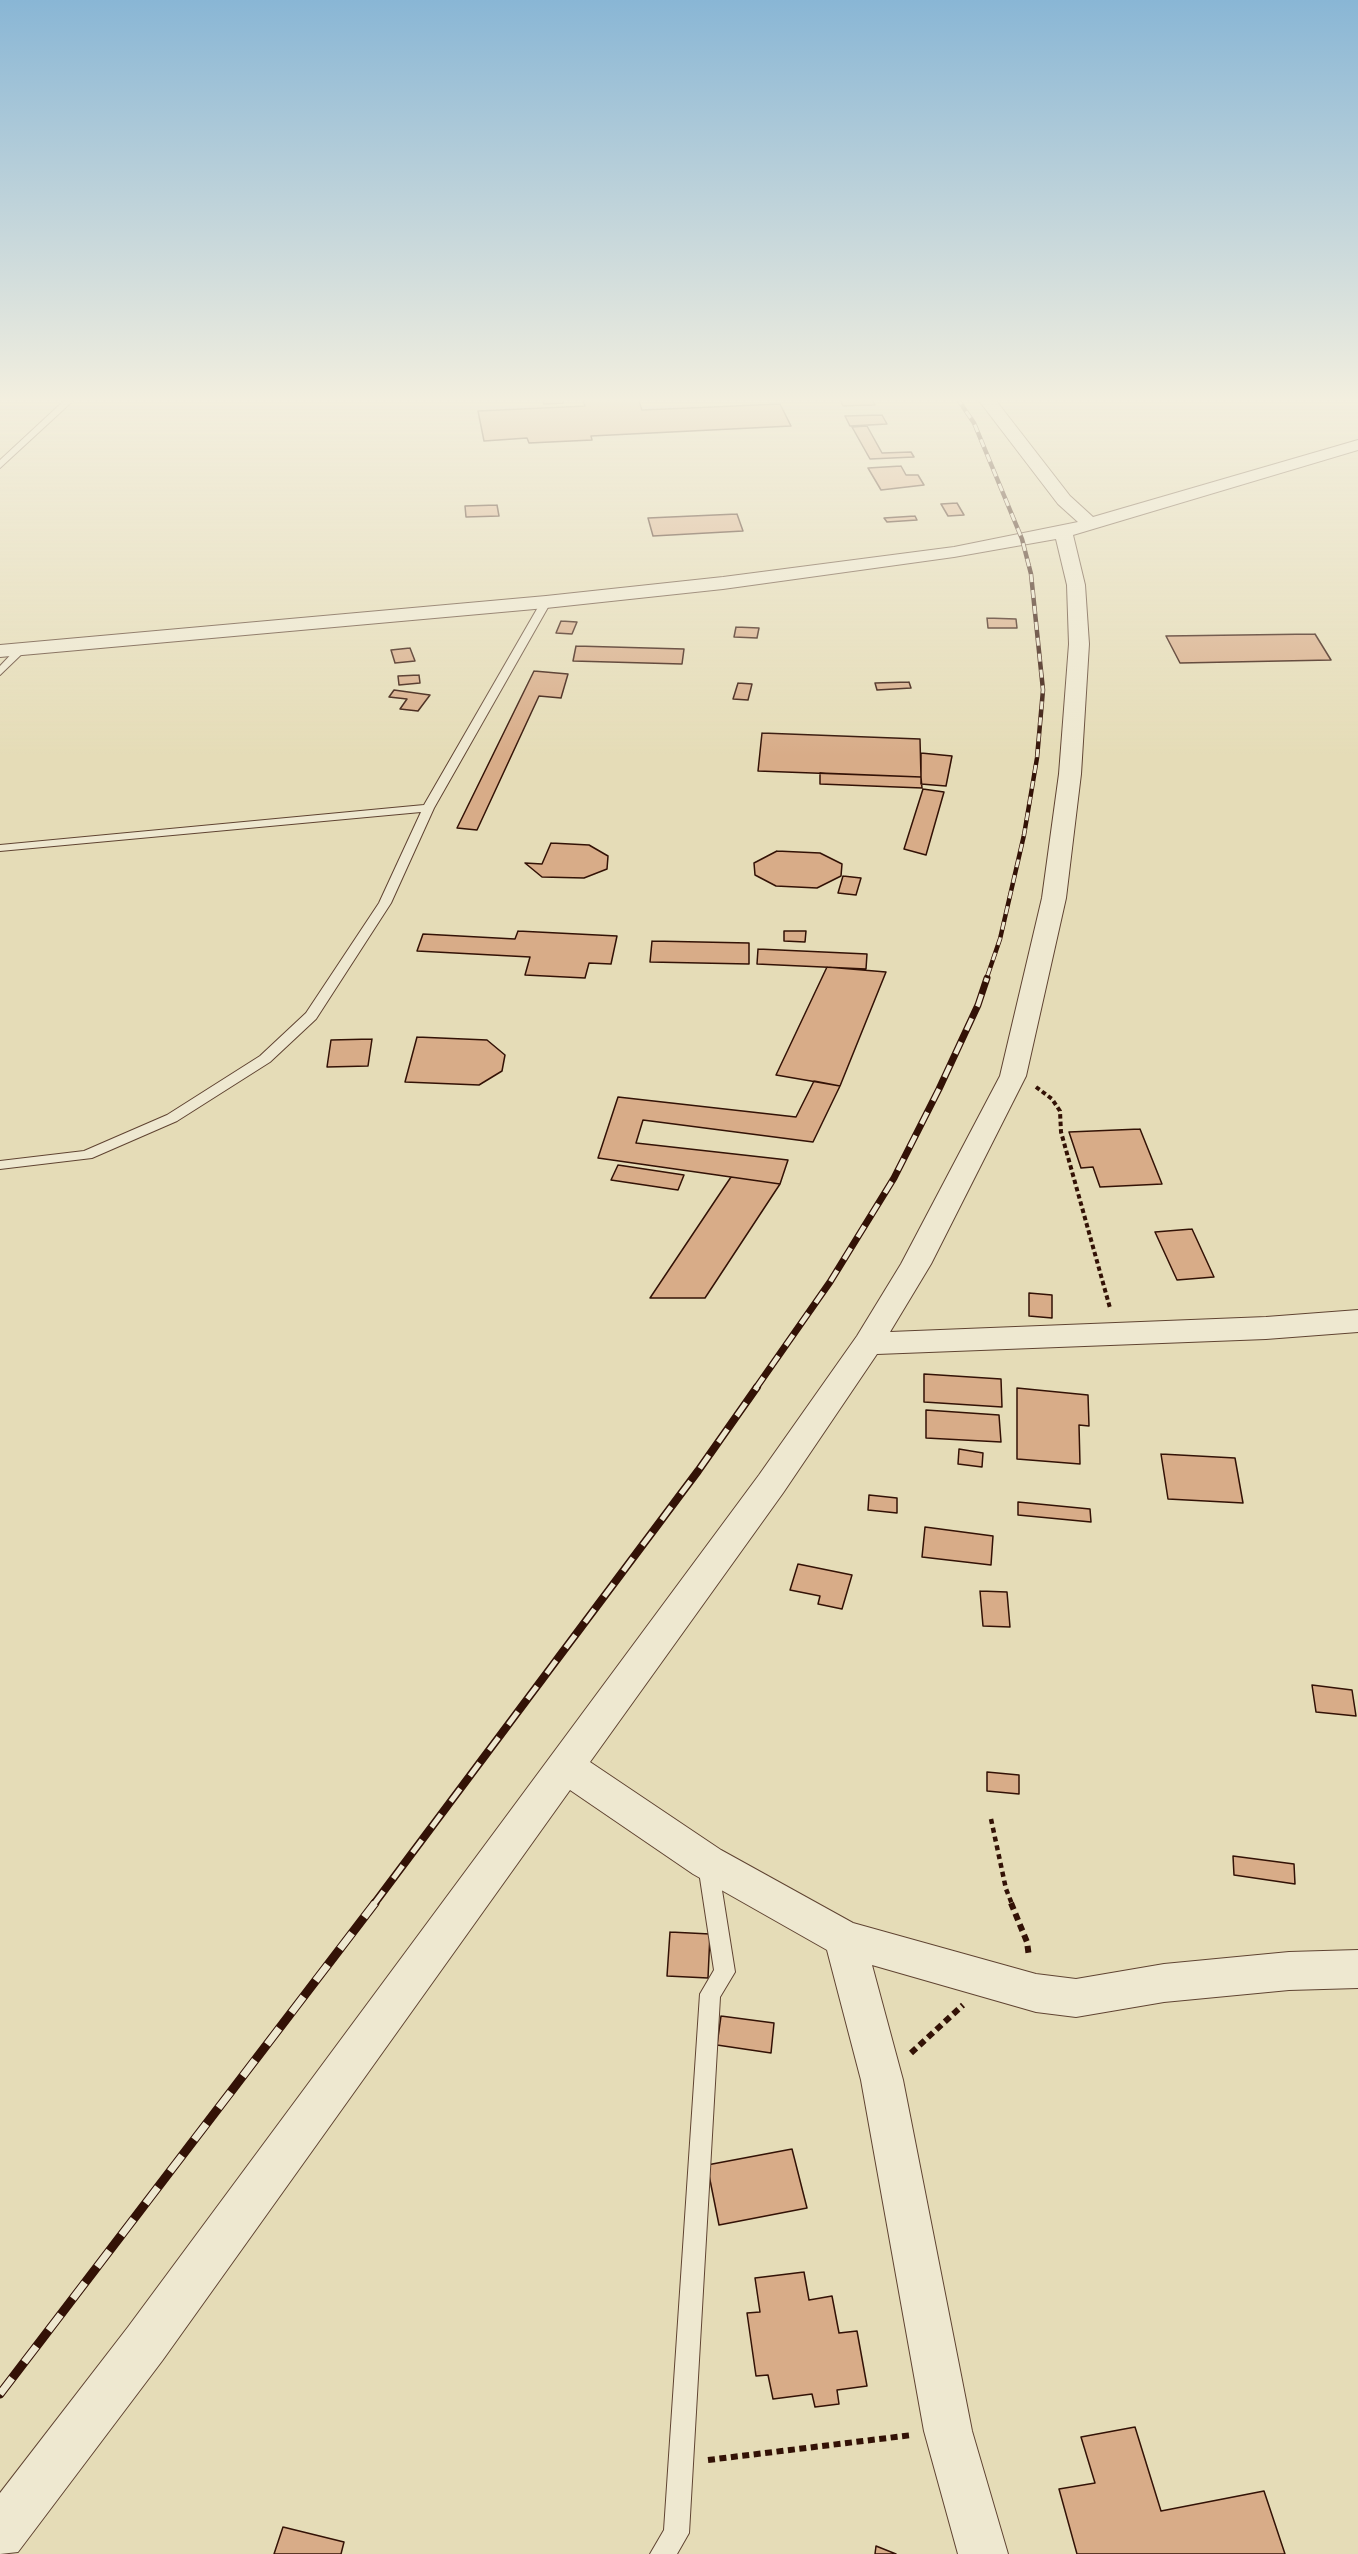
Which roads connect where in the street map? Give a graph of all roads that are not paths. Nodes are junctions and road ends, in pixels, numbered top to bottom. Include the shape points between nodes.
1 (1072, 517) edge
2 (1114, 517) edge
3 (1077, 528) junction
4 (546, 602) junction
5 (22, 649) junction
6 (0, 651) edge
7 (0, 672) edge
8 (428, 808) junction
9 (0, 848) edge
10 (0, 1165) edge
11 (1358, 1321) edge
12 (868, 1344) junction
13 (565, 1764) junction
14 (707, 1862) junction
15 (844, 1939) junction
16 (1358, 1969) edge
17 (0, 2534) edge
18 (663, 2554) edge
19 (983, 2554) edge

1 - 3 street
2 - 3 street
3 - 4 street via 857,566
3 - 12 street via 1079,644 1070,774 1054,898 1013,1076 916,1264
4 - 5 street
4 - 8 lane
5 - 6 street
5 - 7 lane
8 - 9 lane
8 - 10 lane via 385,903 324,997 311,1016 265,1059 172,1118 87,1155
11 - 12 street
12 - 13 street via 771,1484
13 - 14 street
13 - 17 street via 159,2325
14 - 15 street
14 - 18 lane via 725,1972 710,1994 676,2533
15 - 16 street via 1036,1993 1076,1998 1176,1982
15 - 19 street via 882,2080 948,2431

